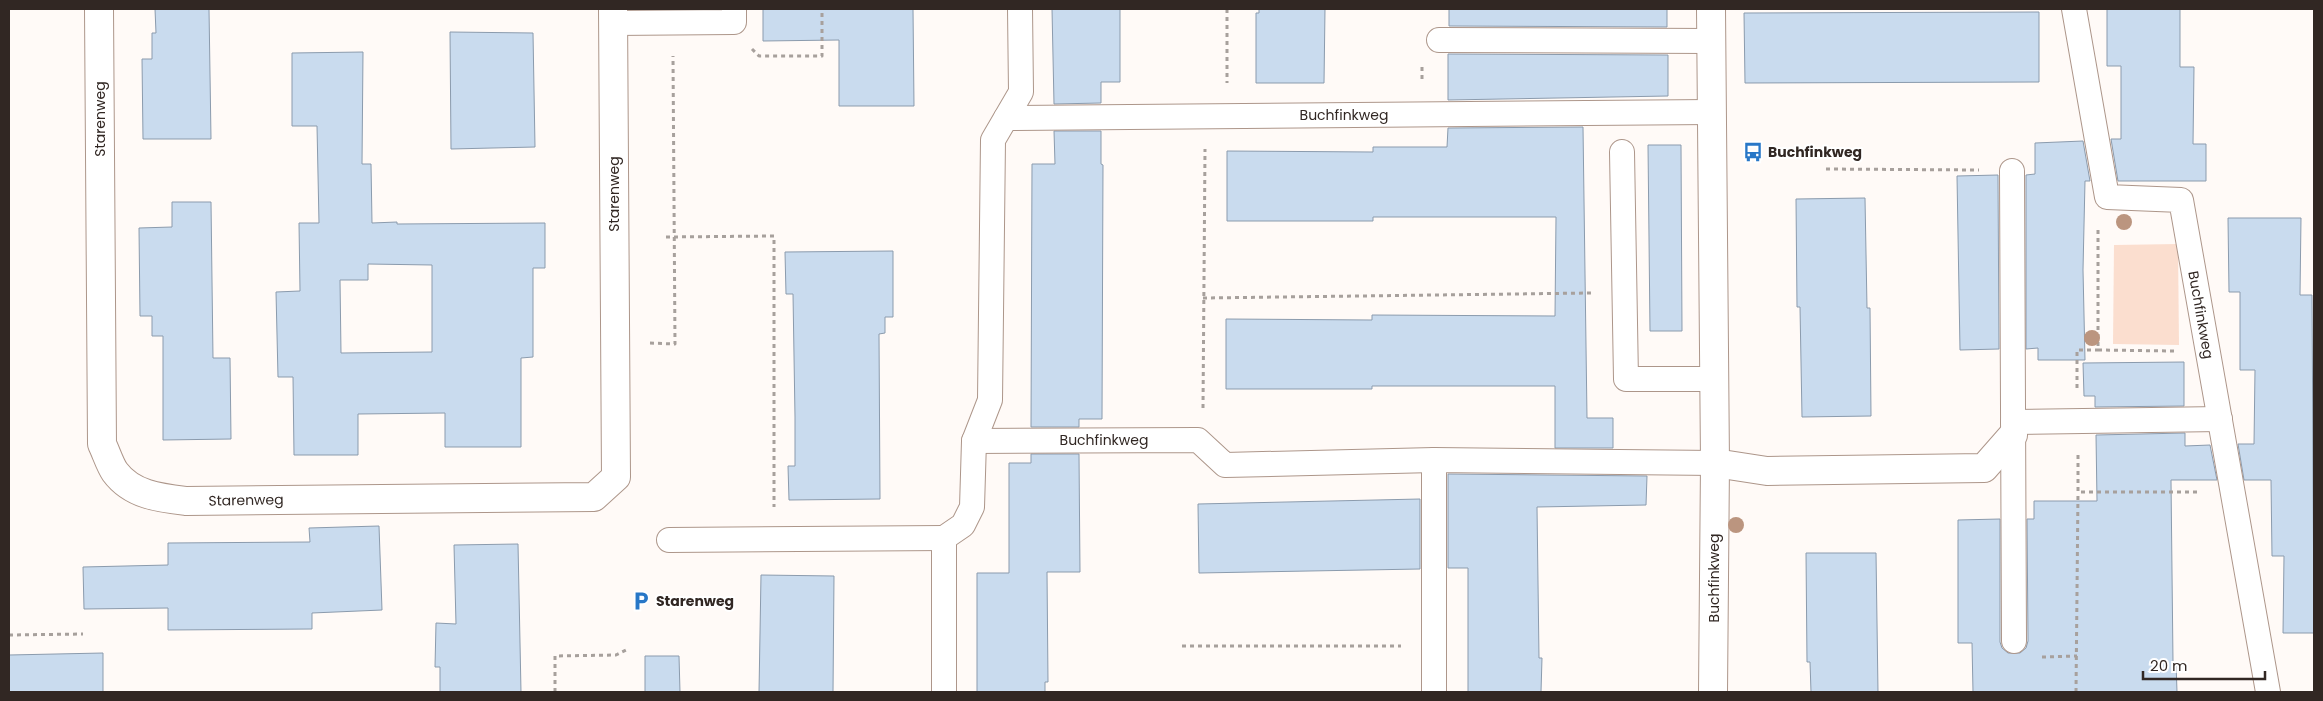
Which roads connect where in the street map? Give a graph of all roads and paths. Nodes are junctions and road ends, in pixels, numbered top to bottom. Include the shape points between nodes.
1 (99, 9) edge
2 (822, 9) edge
3 (1020, 9) edge
4 (1227, 9) edge
5 (1711, 9) edge
6 (2074, 9) edge
7 (734, 15) edge
8 (613, 16) edge
9 (672, 22) junction
10 (1439, 40) dead end
11 (1711, 41) junction
12 (1711, 112) junction
13 (1212, 116) junction
14 (1006, 118) junction
15 (1622, 152) dead end
16 (1826, 169) dead end
17 (2012, 171) joint
18 (2107, 198) junction
19 (666, 237) dead end
20 (675, 237) junction
21 (1624, 292) junction
22 (1204, 298) junction
23 (643, 343) dead end
24 (2208, 351) junction
25 (1714, 379) junction
26 (2220, 419) junction
27 (2013, 429) junction
28 (1198, 440) junction
29 (974, 441) junction
30 (1434, 460) junction
31 (1715, 463) junction
32 (2078, 492) dead end
33 (774, 538) junction
34 (944, 538) junction
35 (669, 540) dead end
36 (83, 634) dead end
37 (9, 636) edge
38 (2014, 641) dead end
39 (1182, 646) dead end
40 (1434, 646) junction
41 (626, 650) dead end
42 (555, 692) edge
43 (944, 692) edge
44 (1434, 692) edge
45 (1713, 692) edge
46 (2076, 692) edge
47 (2268, 692) edge

1 - 8 street, Starenweg via 102,444 115,472 139,492 186,501 594,497 616,477
2 - 7 path via 822,56 760,56 744,41
3 - 14 lane via 1021,92
4 - 13 path via 1227,99
5 - 11 street, Buchfinkweg
6 - 18 lane
7 - 9 lane
8 - 9 lane
9 - 20 path
10 - 11 lane
11 - 12 street, Buchfinkweg
12 - 13 lane, Buchfinkweg
12 - 25 street, Buchfinkweg
13 - 14 lane, Buchfinkweg
13 - 22 path via 1205,132
14 - 29 lane via 993,140 990,400
15 - 21 lane
16 - 17 path
17 - 27 lane
18 - 24 lane, Buchfinkweg via 2181,200
18 - 24 path via 2098,198 2098,350
19 - 20 path
20 - 23 path via 675,344
20 - 33 path via 774,236
21 - 22 path
21 - 25 lane via 1626,379
22 - 28 path via 1203,424
24 - 26 lane, Buchfinkweg
25 - 31 street, Buchfinkweg
26 - 27 lane
26 - 47 lane, Buchfinkweg
27 - 31 street via 1984,468 1767,471
27 - 38 lane
28 - 29 lane, Buchfinkweg
28 - 30 lane via 1224,464
29 - 34 lane via 972,507 963,525
30 - 31 lane
30 - 40 lane
31 - 45 street, Buchfinkweg
32 - 46 path
33 - 34 lane
33 - 35 lane
34 - 43 lane
36 - 37 path
39 - 40 path
40 - 44 lane
41 - 42 path via 616,655 555,656

